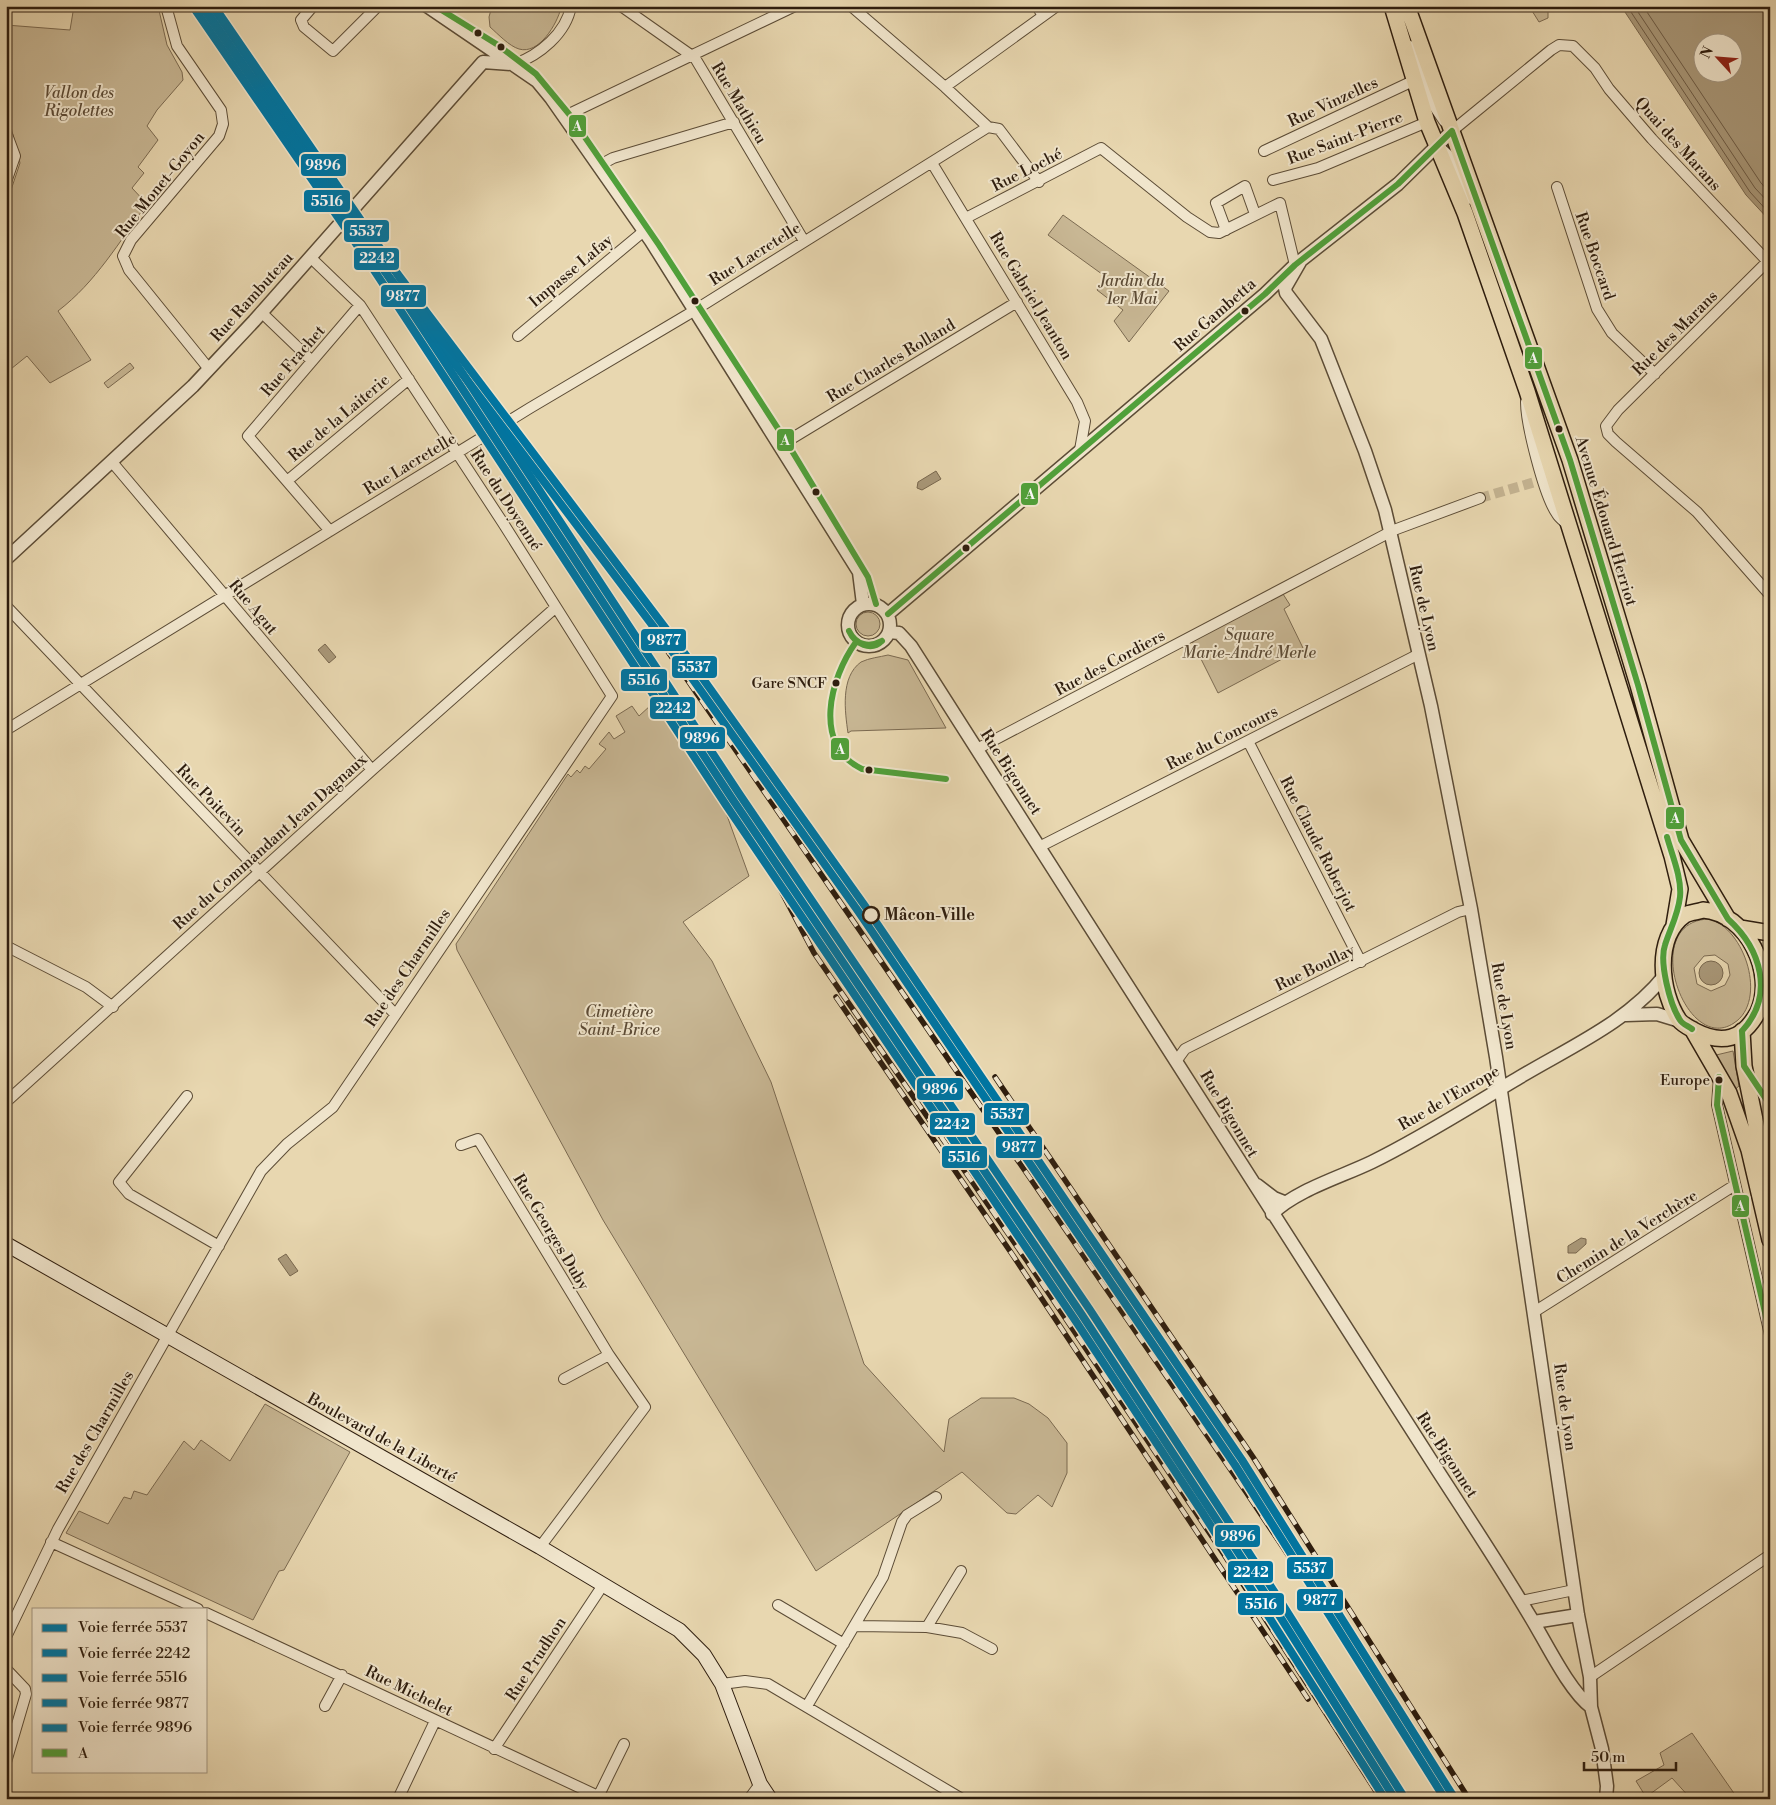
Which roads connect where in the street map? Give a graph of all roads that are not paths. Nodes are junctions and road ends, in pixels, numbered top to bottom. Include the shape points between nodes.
1 (166, 6) edge
2 (313, 6) edge
3 (378, 6) edge
4 (427, 6) edge
5 (571, 6) edge
6 (621, 6) edge
7 (796, 6) edge
8 (851, 6) edge
9 (1037, 6) edge
10 (1057, 6) edge
11 (1407, 6) edge
12 (1394, 13) edge
13 (1043, 16) junction
14 (1565, 44) joint
15 (692, 55) junction
16 (514, 64) junction
17 (1415, 80) junction
18 (945, 87) junction
19 (565, 116) junction
20 (734, 122) junction
21 (1427, 122) junction
22 (988, 127) junction
23 (1453, 127) junction
24 (6, 132) edge
25 (1437, 146) junction
26 (1264, 151) dead end
27 (932, 163) junction
28 (600, 165) junction
29 (1273, 180) dead end
30 (1038, 181) junction
31 (6, 182) edge
32 (1557, 187) dead end
33 (1255, 214) junction
34 (966, 218) junction
35 (644, 230) junction
36 (1226, 230) junction
37 (804, 241) junction
38 (310, 257) junction
39 (1768, 263) edge
40 (1298, 264) junction
41 (1501, 268) junction
42 (1265, 294) junction
43 (1291, 301) junction
44 (1017, 302) junction
45 (360, 305) junction
46 (694, 310) junction
47 (261, 312) junction
48 (518, 336) dead end
49 (312, 361) junction
50 (209, 369) junction
51 (1655, 374) junction
52 (409, 379) junction
53 (1526, 391) junction
54 (780, 445) junction
55 (1080, 450) junction
56 (458, 453) junction
57 (112, 462) junction
58 (287, 481) junction
59 (1480, 498) tunnel mouth
60 (1569, 525) junction
61 (330, 531) junction
62 (1390, 532) junction
63 (6, 560) edge
64 (1770, 595) edge
65 (225, 597) junction
66 (863, 604) junction
67 (6, 606) edge
68 (555, 608) junction
69 (888, 614) junction
70 (889, 632) junction
71 (1419, 654) junction
72 (81, 685) junction
73 (612, 696) joint
74 (6, 730) edge
75 (1248, 741) junction
76 (976, 749) junction
77 (372, 770) junction
78 (1039, 847) junction
79 (259, 872) junction
80 (1471, 909) junction
81 (1734, 923) junction
82 (1674, 925) junction
83 (1770, 933) edge
84 (6, 946) edge
85 (1361, 962) junction
86 (1767, 973) edge
87 (1665, 975) junction
88 (112, 1007) junction
89 (395, 1014) junction
90 (1626, 1015) junction
91 (1680, 1020) junction
92 (1692, 1029) junction
93 (1742, 1032) junction
94 (1176, 1060) junction
95 (1719, 1076) junction
96 (1500, 1090) junction
97 (187, 1096) dead end
98 (6, 1102) edge
99 (462, 1146) dead end
100 (1239, 1164) junction
101 (1735, 1185) junction
102 (1770, 1193) edge
103 (1284, 1202) junction
104 (1272, 1214) junction
105 (1770, 1240) edge
106 (6, 1244) edge
107 (219, 1246) junction
108 (1534, 1312) junction
109 (1770, 1335) edge
110 (167, 1337) junction
111 (609, 1356) junction
112 (564, 1378) dead end
113 (936, 1497) dead end
114 (51, 1542) junction
115 (540, 1547) junction
116 (1770, 1555) edge
117 (961, 1570) dead end
118 (603, 1585) junction
119 (1574, 1590) junction
120 (1521, 1600) junction
121 (778, 1605) dead end
122 (196, 1608) edge
123 (208, 1614) edge
124 (1578, 1614) junction
125 (1534, 1622) junction
126 (856, 1626) junction
127 (927, 1627) junction
128 (6, 1637) edge
129 (844, 1644) junction
130 (992, 1649) dead end
131 (6, 1669) edge
132 (342, 1675) junction
133 (1566, 1675) junction
134 (1590, 1677) junction
135 (722, 1684) junction
136 (1574, 1687) junction
137 (325, 1706) dead end
138 (807, 1706) junction
139 (1591, 1707) junction
140 (435, 1721) junction
141 (624, 1744) dead end
142 (494, 1749) junction
143 (6, 1762) edge
144 (760, 1784) junction
145 (598, 1798) edge
146 (769, 1798) edge
147 (398, 1799) edge
148 (749, 1799) edge
149 (962, 1799) edge
150 (1606, 1799) edge

1 - 50 street, Rue Monet-Goyon via 177,46 221,110 223,124 219,136 127,246 123,256 129,270
2 - 3 street via 301,20 304,27 333,51
4 - 16 street
5 - 16 street via 565,22 548,43 539,52
6 - 15 street, Rue Mathieu
7 - 15 street
8 - 18 street
9 - 13 street
10 - 13 street
11 - 23 main road, Avenue Édouard Herriot
12 - 17 main road
12 - 23 street via 1417,60 1432,103 1442,120
13 - 18 street
14 - 23 street, Rue Gambetta via 1551,50
14 - 39 street, Quai des Marans via 1579,50 1652,139
15 - 19 street
15 - 20 street, Rue Mathieu
16 - 19 street via 537,81
16 - 38 street, Rue Rambuteau via 483,62
17 - 21 main road
17 - 26 street, Rue Vinzelles
18 - 22 street
19 - 28 street
20 - 28 street via 613,158
20 - 37 street, Rue Mathieu
21 - 25 main road
21 - 29 street, Rue Saint-Pierre via 1318,168
22 - 27 street, Rue Lacretelle
22 - 30 street via 999,129
23 - 25 street, Rue Gambetta
23 - 41 main road, Avenue Édouard Herriot
24 - 31 street via 15,156
25 - 40 street, Rue Gambetta via 1398,184
25 - 41 street via 1455,163 1486,245
25 - 53 main road via 1465,214
27 - 34 street, Rue Gabriel Jeanton
27 - 37 street, Rue Lacretelle
28 - 35 street
30 - 34 street, Rue Loché
30 - 36 street, Rue Loché via 1101,148 1210,232
32 - 51 street, Rue Boccard via 1597,309 1612,333
33 - 36 street
33 - 36 street via 1245,186 1216,203
33 - 40 street via 1280,203
34 - 44 street, Rue Gabriel Jeanton
35 - 46 street
35 - 48 street, Impasse Lafay
37 - 46 street, Rue Lacretelle
38 - 45 street, Rue du Doyenné
38 - 47 street, Rue Rambuteau
39 - 51 street, Rue des Marans
40 - 42 street, Rue Gambetta
40 - 43 street via 1285,288
41 - 81 main road, Avenue Édouard Herriot via 1570,460 1681,840
42 - 43 street
42 - 55 street, Rue Gambetta
43 - 62 street, Rue de Lyon via 1321,339 1365,452
44 - 54 street, Rue Charles Rolland
44 - 55 street, Rue Gabriel Jeanton via 1078,402 1086,421
45 - 49 street, Rue Frachet
45 - 52 street, Rue du Doyenné
46 - 54 street
46 - 56 street, Rue Lacretelle
47 - 49 street
47 - 50 street, Rue Rambuteau
49 - 58 street, Rue Frachet via 248,436
50 - 57 street, Rue Rambuteau
51 - 64 street, Rue des Marans via 1618,410 1606,426 1608,434 1696,512
52 - 56 street, Rue du Doyenné
52 - 58 street, Rue de la Laiterie
53 - 60 main road
53 - 60 street via 1526,415 1539,481 1557,514
54 - 66 street via 859,572
55 - 69 street, Rue Gambetta
56 - 61 street, Rue Lacretelle
56 - 68 street, Rue du Doyenné
57 - 63 street, Rue Rambuteau
57 - 65 street, Rue Agut
58 - 61 street
59 - 62 street
60 - 82 main road via 1672,856 1680,889
61 - 65 street, Rue Lacretelle
62 - 71 street, Rue de Lyon
62 - 76 street, Rue des Cordiers
65 - 72 street, Rue Lacretelle
65 - 77 street, Rue Agut
66 - 69 street via 876,604
66 - 70 street via 851,613 848,629 851,636 861,644 873,646 883,641
67 - 72 street, Rue Poitevin
68 - 73 street, Rue du Doyenné
68 - 77 street, Rue du Commandant Jean Dagnaux
69 - 70 street
70 - 76 street, Rue Bigonnet via 899,633 911,646
71 - 75 street, Rue du Concours
71 - 80 street, Rue de Lyon
72 - 74 street, Rue Lacretelle
72 - 79 street, Rue Poitevin
73 - 89 street, Rue des Charmilles
75 - 78 street, Rue du Concours
75 - 85 street, Rue Claude Roberjot
76 - 78 street, Rue Bigonnet
77 - 79 street, Rue du Commandant Jean Dagnaux
78 - 94 street, Rue Bigonnet
79 - 88 street, Rue du Commandant Jean Dagnaux
79 - 89 street, Rue Poitevin
80 - 85 street, Rue Boullay via 1458,912
80 - 96 street, Rue de Lyon
81 - 82 main road via 1716,911 1704,910 1686,914
81 - 83 main road
81 - 86 main road via 1754,947
82 - 87 main road via 1664,946
84 - 88 street via 86,987
85 - 94 street, Rue Boullay via 1185,1049
86 - 93 main road via 1760,1008
87 - 90 street, Rue de l'Europe via 1649,995
87 - 91 main road
88 - 98 street, Rue du Commandant Jean Dagnaux
89 - 107 street, Rue des Charmilles via 333,1107 287,1144 261,1171
90 - 91 street, Rue de l'Europe via 1657,1014
90 - 96 street, Rue de l'Europe
91 - 92 main road
92 - 93 main road via 1708,1038 1720,1039
92 - 95 main road
93 - 102 main road via 1744,1066
94 - 100 street, Rue Bigonnet
95 - 101 street via 1717,1105
95 - 105 main road via 1729,1093 1749,1150
96 - 103 street, Rue de l'Europe via 1374,1162
96 - 108 street, Rue de Lyon
97 - 107 street via 119,1182 129,1194
99 - 111 street, Rue Georges Duby via 478,1139
100 - 103 street via 1259,1187
100 - 104 street, Rue Bigonnet
101 - 108 street, Chemin de la Verchère
101 - 109 street
103 - 104 street, Rue de l'Europe
104 - 120 street, Rue Bigonnet
106 - 110 main road, Boulevard de la Liberté
107 - 110 street, Rue des Charmilles
108 - 119 street, Rue de Lyon
110 - 114 street, Rue des Charmilles
110 - 115 main road, Boulevard de la Liberté
111 - 112 street
111 - 115 street, Rue Georges Duby via 645,1407
113 - 126 street via 907,1515 902,1522 883,1577
114 - 122 street
114 - 128 street, Rue des Charmilles
115 - 118 main road, Boulevard de la Liberté
116 - 134 street
117 - 127 street
118 - 135 main road, Boulevard de la Liberté via 679,1630 704,1655
118 - 142 street, Rue Prudhon
119 - 120 street
119 - 124 street, Rue de Lyon
120 - 125 street, Rue Bigonnet
121 - 129 street
123 - 132 street, Rue Michelet
124 - 125 street
124 - 134 street, Rue de Lyon
125 - 133 street, Rue Bigonnet
126 - 127 street
126 - 129 street
127 - 130 street via 962,1633
129 - 138 street
131 - 143 street via 26,1694
132 - 137 street
132 - 140 street, Rue Michelet
133 - 134 street via 1578,1681
133 - 136 street, Rue Bigonnet
134 - 136 street
134 - 139 street, Rue de Lyon
135 - 138 street via 763,1682
135 - 144 main road, Boulevard de la Liberté
136 - 139 street, Rue Bigonnet
138 - 149 street
139 - 150 street, Rue de Lyon via 1602,1749
140 - 142 street, Rue Michelet
140 - 147 street
141 - 145 street
142 - 145 street, Rue Michelet
144 - 146 main road, Boulevard de la Liberté
144 - 148 street

